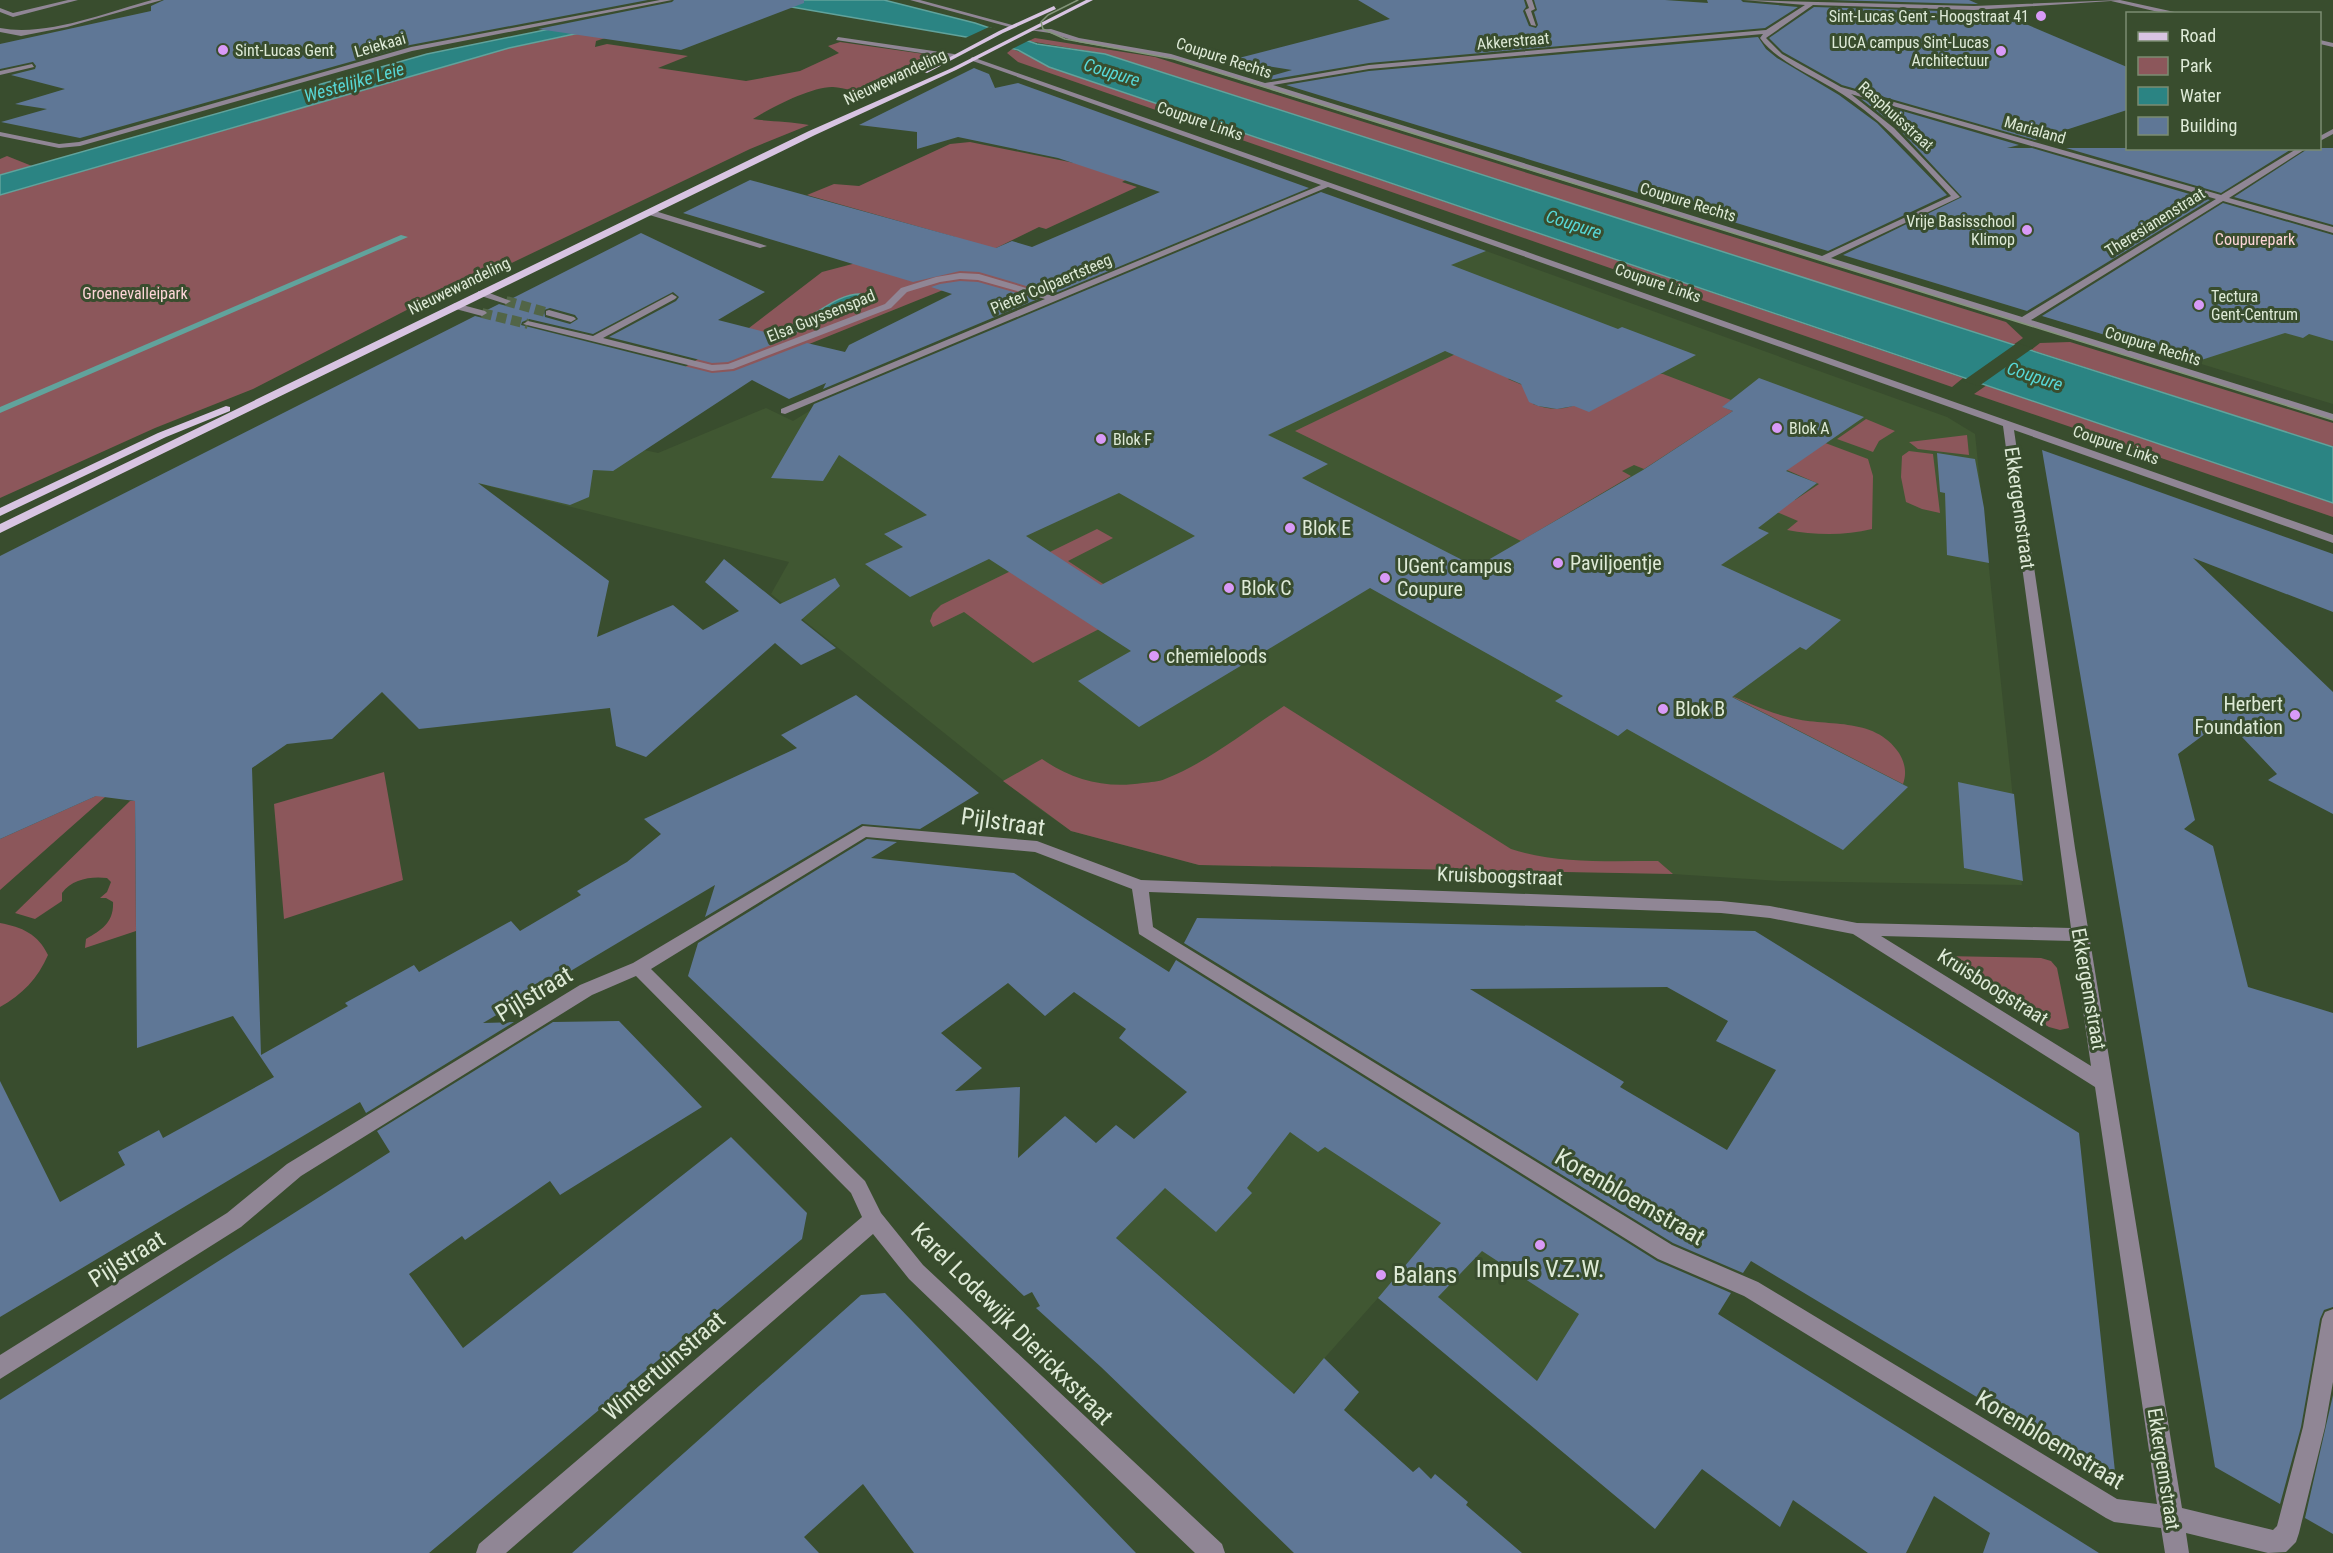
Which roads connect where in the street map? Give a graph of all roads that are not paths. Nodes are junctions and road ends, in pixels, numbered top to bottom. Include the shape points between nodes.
1 (75, 0) edge
2 (159, 0) edge
3 (669, 0) edge
4 (913, 0) edge
5 (1090, 0) edge
6 (1529, 0) edge
7 (1746, 0) edge
8 (2074, 0) edge
9 (2111, 0) edge
10 (2084, 3) junction
11 (1062, 4) dead end
12 (1810, 4) junction
13 (0, 10) edge
14 (2168, 12) edge
15 (1534, 24) dead end
16 (1013, 26) junction
17 (0, 30) edge
18 (1032, 30) junction
19 (1768, 32) junction
20 (838, 39) dead end
21 (954, 56) junction
22 (972, 59) junction
23 (32, 66) dead end
24 (0, 74) edge
25 (1262, 86) junction
26 (1842, 89) junction
27 (812, 133) junction
28 (0, 134) edge
29 (2301, 150) edge
30 (1329, 184) junction
31 (2220, 199) junction
32 (649, 212) junction
33 (2333, 230) edge
34 (763, 246) dead end
35 (1822, 259) junction
36 (482, 293) junction
37 (672, 297) dead end
38 (1055, 299) junction
39 (506, 301) tunnel mouth
40 (455, 306) junction
41 (482, 313) tunnel mouth
42 (549, 313) tunnel mouth
43 (571, 319) dead end
44 (2023, 321) junction
45 (528, 324) tunnel mouth
46 (594, 339) junction
47 (283, 389) junction
48 (785, 411) dead end
49 (2333, 417) edge
50 (2008, 424) junction
51 (3, 511) edge
52 (0, 529) edge
53 (2333, 539) edge
54 (1140, 886) junction
55 (1857, 929) junction
56 (2079, 935) junction
57 (639, 968) junction
58 (2105, 1084) junction
59 (874, 1220) junction
60 (2333, 1319) edge
61 (0, 1368) edge
62 (2172, 1518) junction
63 (488, 1553) edge
64 (1212, 1553) edge
65 (2177, 1553) edge

1 - 13 street via 14,15
2 - 17 street via 21,34
3 - 28 street, Leiekaai via 411,49 69,146
4 - 16 street
5 - 18 main road, Nieuwewandeling
6 - 15 street via 1532,9 1528,10
7 - 12 street
8 - 10 street
9 - 10 street
9 - 14 street
10 - 12 street via 1912,8
11 - 16 main road, Nieuwewandeling
12 - 19 street
16 - 21 main road, Nieuwewandeling
18 - 22 main road, Nieuwewandeling
18 - 25 street, Coupure Rechts via 1161,54
19 - 25 street, Akkerstraat via 1369,67
19 - 26 street, Rasphuisstraat via 1763,38 1766,44 1780,55
20 - 21 street
21 - 27 main road, Nieuwewandeling
22 - 27 main road, Nieuwewandeling
22 - 30 street, Coupure Links
23 - 24 street
25 - 35 street, Coupure Rechts
26 - 31 street, Marialand
26 - 35 street, Rasphuisstraat via 1910,145 1956,197
27 - 32 main road, Nieuwewandeling
29 - 31 street, Theresianenstraat
30 - 38 street, Pieter Colpaertsteeg
30 - 50 street, Coupure Links
31 - 33 street, Marialand
31 - 44 street, Theresianenstraat
32 - 34 street
32 - 36 main road, Nieuwewandeling
35 - 44 street, Coupure Rechts
36 - 39 street
36 - 40 main road, Nieuwewandeling
37 - 46 street
38 - 46 street, Elsa Guyssenspad via 979,277 939,279 904,290 888,306 729,368 712,368
38 - 48 street, Pieter Colpaertsteeg
40 - 41 street
40 - 47 main road, Nieuwewandeling
42 - 43 street
44 - 49 street, Coupure Rechts
45 - 46 street, Elsa Guyssenspad
47 - 51 main road, Nieuwewandeling via 162,435
47 - 52 main road, Nieuwewandeling
50 - 53 street, Coupure Links
50 - 56 street, Ekkergemstraat
54 - 55 street, Kruisboogstraat via 1721,907
54 - 57 street, Pijlstraat via 1037,847 863,831
54 - 62 street, Korenbloemstraat via 1144,930 1665,1252 1751,1289 2114,1510
55 - 56 street, Kruisboogstraat
55 - 58 street, Kruisboogstraat
56 - 58 street, Ekkergemstraat
57 - 59 street, Karel Lodewijk Dierickxstraat via 858,1187
57 - 61 street, Pijlstraat via 586,990 294,1170 234,1220
58 - 62 street, Ekkergemstraat
59 - 63 street, Wintertuinstraat
59 - 64 street, Karel Lodewijk Dierickxstraat via 916,1272
60 - 62 street via 2314,1427 2287,1533 2277,1543
62 - 65 street, Ekkergemstraat

